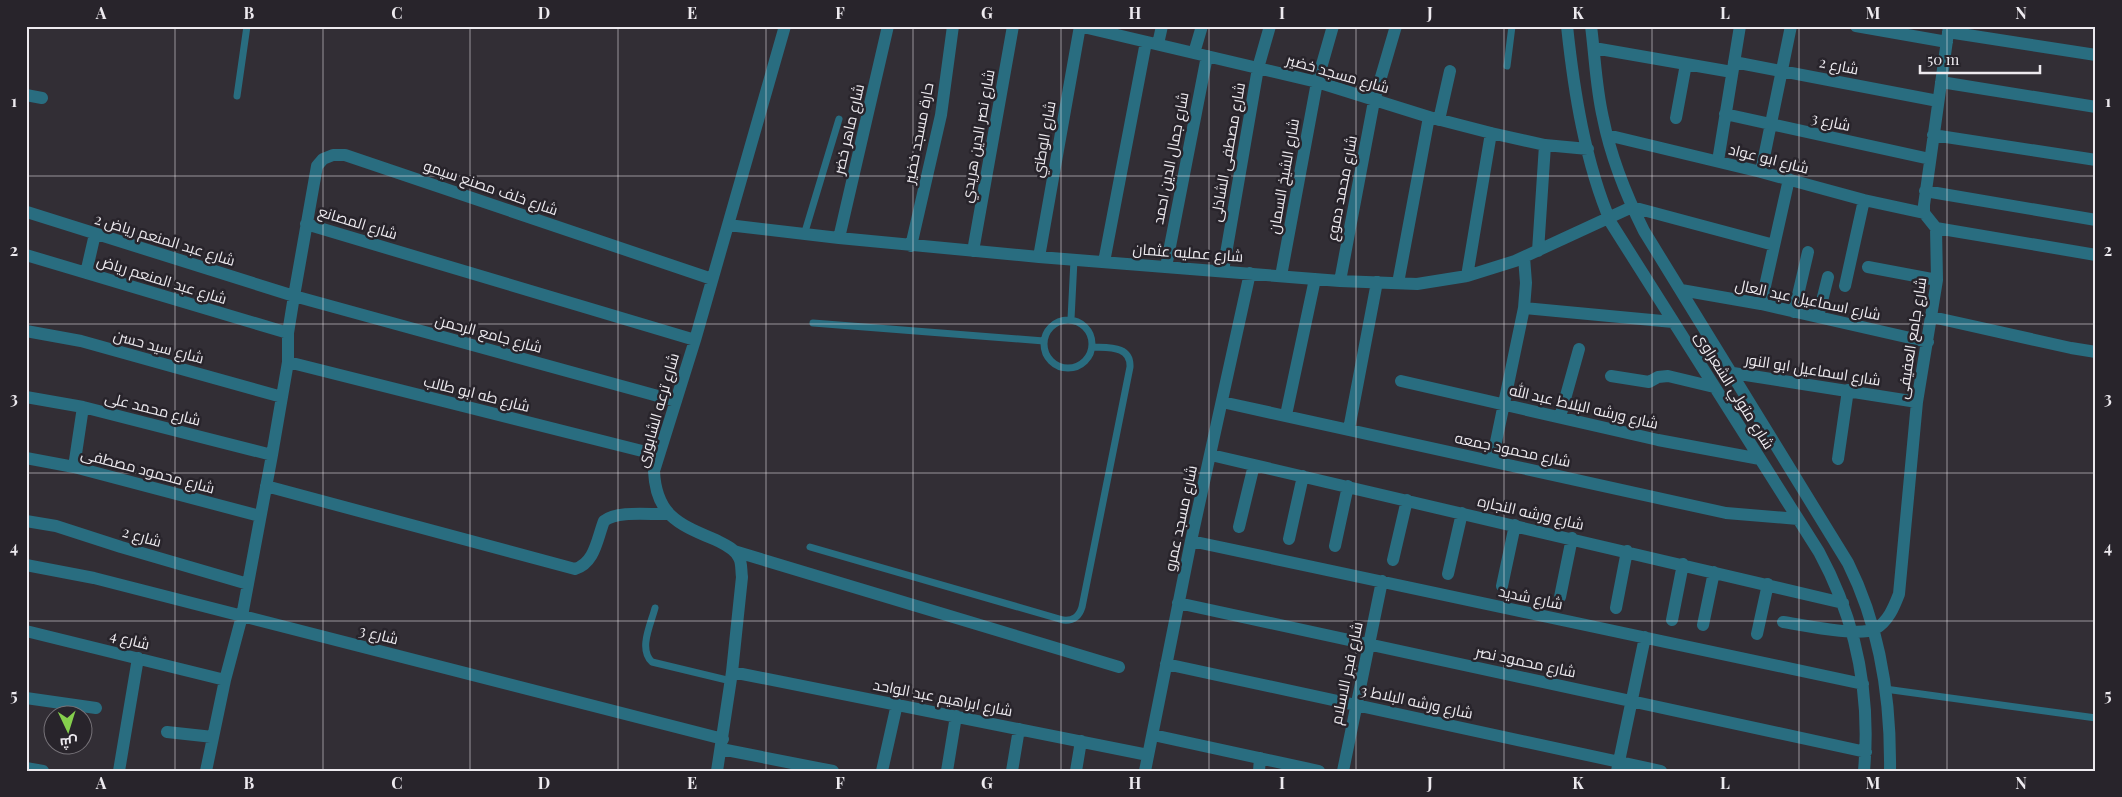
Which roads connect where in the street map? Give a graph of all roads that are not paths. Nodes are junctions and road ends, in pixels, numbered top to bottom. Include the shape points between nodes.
1 (247, 26) edge
2 (785, 26) edge
3 (888, 26) edge
4 (953, 26) edge
5 (1013, 26) edge
6 (1079, 26) edge
7 (1162, 26) edge
8 (1202, 26) edge
9 (1270, 26) edge
10 (1333, 26) edge
11 (1396, 26) edge
12 (1512, 26) edge
13 (1567, 26) edge
14 (1592, 26) edge
15 (1740, 26) edge
16 (1791, 26) edge
17 (1856, 26) edge
18 (1098, 28) edge
19 (1948, 33) edge
20 (1152, 43) junction
21 (1594, 48) junction
22 (1194, 53) junction
23 (2096, 55) edge
24 (1207, 56) junction
25 (1686, 64) junction
26 (1507, 66) dead end
27 (1733, 67) junction
28 (1258, 68) junction
29 (1450, 71) dead end
30 (1782, 71) junction
31 (1317, 82) junction
32 (1941, 82) junction
33 (26, 96) edge
34 (236, 96) dead end
35 (42, 98) dead end
36 (1938, 100) junction
37 (1374, 101) junction
38 (2096, 107) edge
39 (1725, 114) junction
40 (1676, 118) dead end
41 (838, 119) dead end
42 (1434, 119) junction
43 (1770, 124) junction
44 (1491, 133) junction
45 (1607, 135) junction
46 (1933, 135) junction
47 (1545, 145) junction
48 (1588, 149) junction
49 (1930, 159) junction
50 (2096, 160) edge
51 (1718, 161) junction
52 (1761, 172) junction
53 (1789, 179) junction
54 (1925, 191) junction
55 (1864, 200) junction
56 (1632, 207) junction
57 (27, 212) edge
58 (1924, 213) junction
59 (1609, 218) junction
60 (2096, 220) edge
61 (306, 224) junction
62 (728, 225) junction
63 (1936, 228) junction
64 (95, 234) junction
65 (804, 235) junction
66 (839, 238) junction
67 (1774, 245) junction
68 (912, 246) junction
69 (973, 251) junction
70 (1538, 251) junction
71 (1808, 252) dead end
72 (26, 255) edge
73 (2096, 255) edge
74 (1039, 257) junction
75 (1524, 257) junction
76 (1074, 260) junction
77 (1104, 262) junction
78 (1166, 267) junction
79 (1868, 267) dead end
80 (1223, 271) junction
81 (86, 273) junction
82 (1250, 273) junction
83 (1281, 276) junction
84 (1468, 276) junction
85 (1828, 277) dead end
86 (712, 279) junction
87 (1316, 279) junction
88 (1938, 280) junction
89 (1340, 281) junction
90 (1378, 282) junction
91 (1398, 283) junction
92 (1845, 286) dead end
93 (1681, 290) junction
94 (294, 296) junction
95 (1761, 304) junction
96 (1524, 308) junction
97 (1794, 312) junction
98 (1818, 317) junction
99 (1932, 317) junction
100 (1071, 320) junction
101 (813, 322) dead end
102 (1673, 322) junction
103 (26, 331) edge
104 (288, 333) junction
105 (695, 340) junction
106 (1044, 341) junction
107 (1928, 342) junction
108 (1092, 347) junction
109 (1579, 349) dead end
110 (2096, 352) edge
111 (288, 362) junction
112 (1733, 373) junction
113 (1611, 376) dead end
114 (1401, 381) dead end
115 (1714, 387) junction
116 (1848, 390) junction
117 (26, 397) edge
118 (282, 397) junction
119 (676, 401) junction
120 (1222, 402) junction
121 (1917, 402) junction
122 (1504, 404) junction
123 (83, 407) junction
124 (1286, 415) junction
125 (1560, 417) junction
126 (1349, 430) junction
127 (272, 455) junction
128 (658, 455) junction
129 (1211, 455) junction
130 (26, 458) edge
131 (1760, 459) junction
132 (1838, 459) dead end
133 (1492, 461) junction
134 (1254, 465) junction
135 (74, 467) junction
136 (1303, 476) junction
137 (266, 486) junction
138 (1348, 486) junction
139 (1407, 500) junction
140 (1462, 513) junction
141 (669, 514) junction
142 (260, 516) junction
143 (1798, 520) junction
144 (26, 521) edge
145 (1515, 525) junction
146 (1239, 527) dead end
147 (1572, 538) junction
148 (1289, 539) dead end
149 (1191, 541) junction
150 (1335, 546) dead end
151 (810, 547) dead end
152 (734, 550) junction
153 (1627, 551) junction
154 (1393, 560) dead end
155 (1683, 564) junction
156 (26, 565) edge
157 (1714, 572) junction
158 (1448, 574) dead end
159 (1382, 582) junction
160 (248, 584) junction
161 (1768, 584) junction
162 (1502, 586) dead end
163 (1560, 597) dead end
164 (1178, 603) junction
165 (1843, 603) junction
166 (655, 608) dead end
167 (1616, 608) dead end
168 (242, 616) junction
169 (1672, 620) dead end
170 (1783, 622) dead end
171 (1703, 625) dead end
172 (1874, 630) junction
173 (26, 631) edge
174 (1853, 632) junction
175 (1757, 634) dead end
176 (1645, 637) junction
177 (1369, 644) junction
178 (138, 658) junction
179 (1166, 664) junction
180 (1119, 667) dead end
181 (732, 676) junction
182 (225, 680) junction
183 (1863, 684) junction
184 (1885, 688) junction
185 (26, 698) edge
186 (1632, 701) junction
187 (897, 704) junction
188 (1356, 705) junction
189 (96, 708) dead end
190 (956, 716) junction
191 (2096, 718) edge
192 (1019, 729) junction
193 (167, 732) dead end
194 (1153, 735) junction
195 (213, 737) junction
196 (1081, 741) junction
197 (722, 744) junction
198 (1866, 752) junction
199 (1148, 755) junction
200 (1259, 764) edge
201 (1618, 766) edge
202 (26, 768) edge
203 (1292, 768) edge
204 (43, 771) edge
205 (119, 771) edge
206 (206, 771) edge
207 (717, 771) edge
208 (833, 771) edge
209 (882, 771) edge
210 (947, 771) edge
211 (1012, 771) edge
212 (1076, 771) edge
213 (1145, 771) edge
214 (1319, 771) edge
215 (1343, 771) edge
216 (1661, 771) edge
217 (1864, 771) edge
218 (1890, 771) edge

1 - 34 lane
2 - 62 street, شارع ترعه الشابورى
3 - 66 street, شارع ماهر خضر
4 - 68 street, حارة مسجد خضير via 940,116
5 - 69 street, شارع نصر الدين هريدي
6 - 18 street, شارع مسجد خضير
6 - 74 street, شارع الوطني
7 - 20 street
8 - 22 street
9 - 28 street, شارع مصطفى الشاذلى
10 - 31 street, شارع الشيخ السمان
11 - 37 street, شارع محمد دموع
12 - 26 lane
13 - 48 street, شارع متولي الشعراوى
14 - 21 street, شارع متولي الشعراوى
15 - 27 street
16 - 30 street
17 - 19 street
18 - 20 street, شارع مسجد خضير
19 - 23 street
19 - 32 street
20 - 22 street, شارع مسجد خضير
20 - 77 street
21 - 25 street, شارع 2
21 - 45 street, شارع متولي الشعراوى via 1598,92
22 - 24 street, شارع مسجد خضير
24 - 28 street, شارع مسجد خضير
24 - 78 street, شارع جمال الدين احمد
25 - 27 street, شارع 2
25 - 40 street
27 - 30 street, شارع 2
27 - 39 street
28 - 31 street, شارع مسجد خضير
28 - 80 street, شارع مصطفى الشاذلى
29 - 42 street
30 - 36 street, شارع 2
30 - 43 street
31 - 37 street, شارع مسجد خضير
31 - 83 street, شارع الشيخ السمان
32 - 36 street
32 - 38 street
33 - 35 street
36 - 46 street
37 - 42 street, شارع مسجد خضير
37 - 89 street, شارع محمد دموع
39 - 43 street, شارع 3
39 - 51 street
41 - 65 lane
42 - 44 street, شارع مسجد خضير
42 - 91 street
43 - 49 street, شارع 3
43 - 52 street
44 - 47 street, شارع مسجد خضير
44 - 84 street
45 - 51 street, شارع ابو عواد
45 - 56 street, شارع متولي الشعراوى
46 - 49 street
46 - 50 street
47 - 48 street, شارع مسجد خضير
47 - 70 street
48 - 59 street, شارع متولي الشعراوى via 1596,186
49 - 54 street
51 - 52 street, شارع ابو عواد
52 - 53 street, شارع ابو عواد
53 - 55 street, شارع ابو عواد
53 - 67 street
54 - 58 street
54 - 60 street
55 - 58 street, شارع ابو عواد
55 - 92 street
56 - 59 street, شارع عمليه عثمان
56 - 67 street
56 - 93 street, شارع متولي الشعراوى
57 - 64 street, شارع عبد المنعم رياض 2
58 - 63 street
59 - 70 street, شارع عمليه عثمان
59 - 102 street, شارع متولي الشعراوى via 1622,244
61 - 86 street, شارع خلف مصنع سيمو via 316,166 333,155 344,155
61 - 94 street, شارع المصانع
61 - 105 street, شارع المصانع
62 - 65 street, شارع عمليه عثمان
62 - 86 street, شارع ترعه الشابورى
63 - 73 street
63 - 88 street, شارع جامع العفيفى
64 - 81 street
64 - 94 street, شارع عبد المنعم رياض 2
65 - 66 street, شارع عمليه عثمان
66 - 68 street, شارع عمليه عثمان
67 - 95 street
68 - 69 street, شارع عمليه عثمان
69 - 74 street, شارع عمليه عثمان
70 - 75 street, شارع عمليه عثمان
71 - 97 street
72 - 81 street, شارع عبد المنعم رياض
74 - 76 street, شارع عمليه عثمان
75 - 84 street, شارع عمليه عثمان
75 - 96 street
76 - 77 street, شارع عمليه عثمان
76 - 100 lane
77 - 78 street, شارع عمليه عثمان
78 - 80 street, شارع عمليه عثمان
79 - 88 street
80 - 82 street, شارع عمليه عثمان
81 - 104 street, شارع عبد المنعم رياض
82 - 83 street, شارع عمليه عثمان
82 - 120 street, شارع مسجد عمرو
83 - 87 street, شارع عمليه عثمان
84 - 91 street, شارع عمليه عثمان via 1417,284
85 - 98 street
86 - 105 street, شارع ترعه الشابورى
87 - 89 street, شارع عمليه عثمان
87 - 124 street
88 - 99 street, شارع جامع العفيفى
89 - 90 street, شارع عمليه عثمان
90 - 91 street, شارع عمليه عثمان
90 - 126 street
93 - 95 street, شارع اسماعيل عبد العال
93 - 112 street, شارع متولي الشعراوى
94 - 104 street, شارع المصانع
94 - 119 street, شارع جامع الرحمن
95 - 97 street, شارع اسماعيل عبد العال
96 - 102 street
96 - 122 street
97 - 98 street, شارع اسماعيل عبد العال
98 - 107 street, شارع اسماعيل عبد العال
99 - 107 street, شارع جامع العفيفى
99 - 110 street
100 - 106 lane via 1056,322 1046,333
100 - 108 lane via 1085,326 1092,339
101 - 106 lane
102 - 115 street, شارع متولي الشعراوى
103 - 118 street, شارع سيد حسن via 81,341
104 - 111 street, شارع المصانع
105 - 119 street, شارع ترعه الشابورى
106 - 108 lane via 1046,355 1051,362 1065,368 1080,365
107 - 121 street, شارع جامع العفيفى
108 - 151 lane via 1123,351 1130,358 1130,367 1078,616 1063,620
109 - 125 street
111 - 118 street, شارع المصانع
111 - 128 street, شارع طه ابو طالب
112 - 116 street, شارع اسماعيل ابو النور
112 - 172 street, شارع متولي الشعراوى via 1848,563 1862,592
113 - 115 street via 1649,382 1668,376
114 - 122 street, شارع ورشه البلاط عبد الله
115 - 131 street, شارع متولي الشعراوى
116 - 121 street, شارع اسماعيل ابو النور
116 - 132 street
117 - 123 street, شارع محمد على
118 - 127 street, شارع المصانع
119 - 128 street, شارع ترعه الشابورى
120 - 124 street, شارع محمود جمعه
120 - 129 street, شارع مسجد عمرو
121 - 172 street, شارع جامع العفيفى via 1898,594 1890,615
122 - 125 street, شارع ورشه البلاط عبد الله
122 - 133 street
123 - 127 street, شارع محمد على
123 - 135 street
124 - 126 street, شارع محمود جمعه
125 - 131 street, شارع ورشه البلاط عبد الله
126 - 133 street, شارع محمود جمعه
127 - 137 street, شارع المصانع
128 - 141 street, شارع ترعه الشابورى via 654,470 655,486
129 - 134 street, شارع ورشه النجاره
129 - 149 street, شارع مسجد عمرو
130 - 135 street, شارع محمود مصطفى
131 - 143 street, شارع متولي الشعراوى
133 - 143 street, شارع محمود جمعه via 1726,513
134 - 136 street, شارع ورشه النجاره
134 - 146 street
135 - 142 street, شارع محمود مصطفى
136 - 138 street, شارع ورشه النجاره
136 - 148 street
137 - 141 street via 575,569 589,561 604,521 609,517
137 - 142 street, شارع المصانع
138 - 139 street, شارع ورشه النجاره
138 - 150 street
139 - 140 street, شارع ورشه النجاره
139 - 154 street
140 - 145 street, شارع ورشه النجاره
140 - 158 street
141 - 152 street, شارع ترعه الشابورى via 682,526
142 - 160 street, شارع المصانع
143 - 165 street, شارع متولي الشعراوى via 1830,572
144 - 160 street, شارع 2 via 56,526
145 - 147 street, شارع ورشه النجاره
145 - 162 street
147 - 153 street, شارع ورشه النجاره
147 - 163 street
149 - 159 street, شارع شديد
149 - 164 street, شارع مسجد عمرو
152 - 180 street, شارع ترعه الشابورى
152 - 181 street via 739,557 742,577
153 - 155 street, شارع ورشه النجاره
153 - 167 street
155 - 157 street, شارع ورشه النجاره
155 - 169 street
156 - 168 street, شارع 3 via 94,578
157 - 161 street, شارع ورشه النجاره
157 - 171 street
159 - 176 street, شارع شديد
159 - 177 street, شارع فجر الاسلام
160 - 168 street, شارع المصانع
161 - 165 street, شارع ورشه النجاره
161 - 175 street
164 - 177 street, شارع محمود نصر
164 - 179 street, شارع مسجد عمرو
165 - 174 street, شارع متولي الشعراوى
166 - 181 lane via 645,647 652,662
168 - 182 street, شارع المصانع
168 - 197 street, شارع 3
170 - 174 street
172 - 174 street
172 - 184 street, شارع متولي الشعراوى
173 - 178 street, شارع 4
174 - 183 street, شارع متولي الشعراوى
176 - 183 street, شارع شديد
176 - 186 street
177 - 186 street, شارع محمود نصر
177 - 188 street, شارع فجر الاسلام
178 - 182 street, شارع 4
178 - 205 street
179 - 188 street, شارع ورشه البلاط 3
179 - 194 street, شارع مسجد عمرو
181 - 187 street, شارع ابراهيم عبد الواحد
181 - 197 street
182 - 195 street, شارع المصانع
183 - 198 street, شارع متولي الشعراوى
184 - 191 lane
184 - 218 street, شارع متولي الشعراوى
185 - 189 street
186 - 198 street, شارع محمود نصر
186 - 201 street
187 - 190 street, شارع ابراهيم عبد الواحد
187 - 209 street
188 - 201 street, شارع ورشه البلاط 3
188 - 215 street, شارع فجر الاسلام
190 - 192 street, شارع ابراهيم عبد الواحد
190 - 210 street
192 - 196 street, شارع ابراهيم عبد الواحد
192 - 211 street
193 - 195 street
194 - 199 street, شارع مسجد عمرو
194 - 200 street
195 - 206 street, شارع المصانع
196 - 199 street, شارع ابراهيم عبد الواحد
196 - 212 street
197 - 207 street
197 - 208 street, شارع 3
198 - 217 street, شارع متولي الشعراوى
199 - 213 street, شارع مسجد عمرو
200 - 203 street
201 - 216 street, شارع ورشه البلاط 3
202 - 204 street
203 - 214 street

